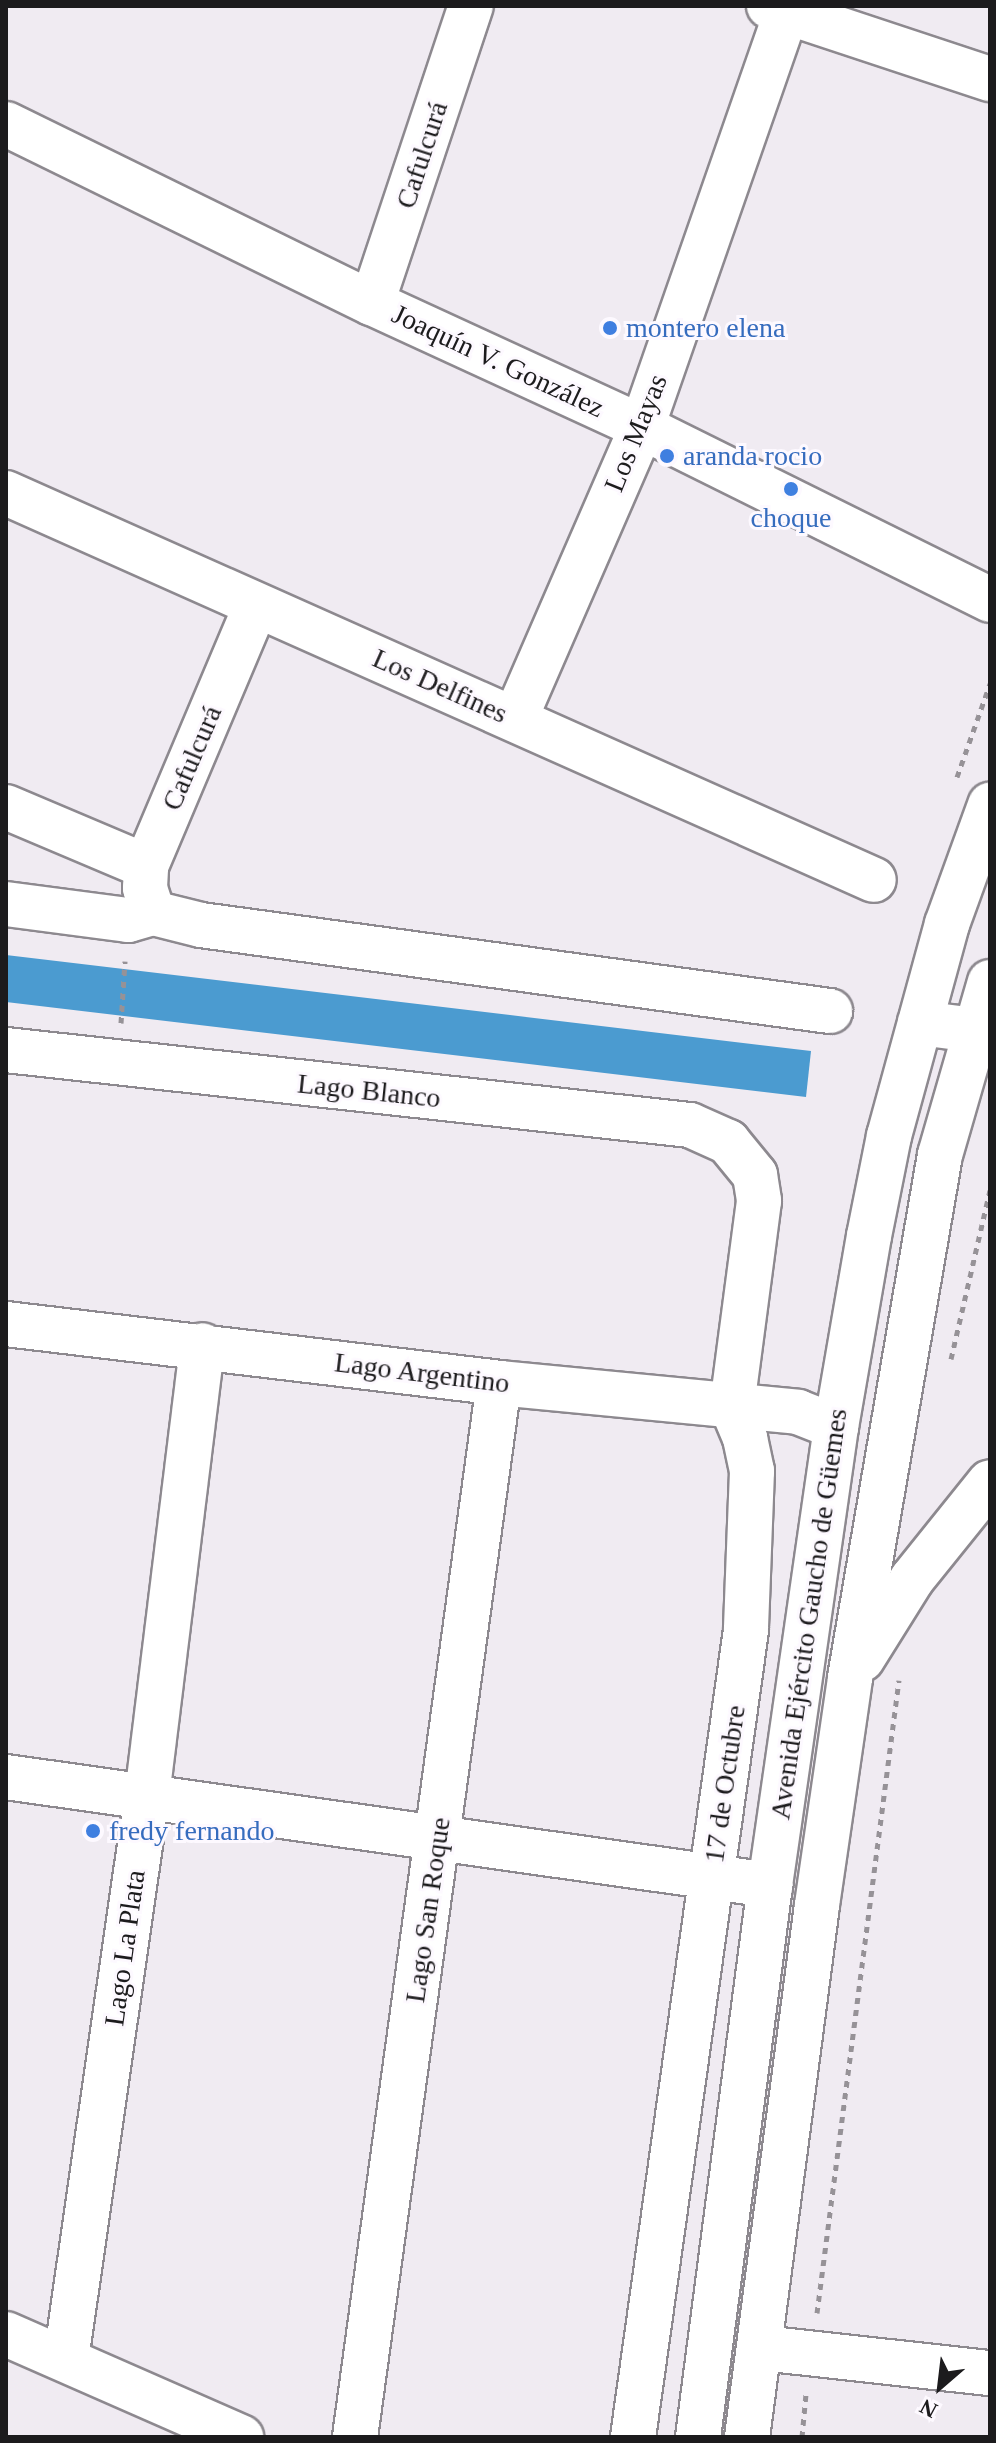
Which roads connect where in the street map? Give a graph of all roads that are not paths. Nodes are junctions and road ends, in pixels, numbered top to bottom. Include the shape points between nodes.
1 (471, 6) edge
2 (782, 8) edge
3 (990, 79) edge
4 (6, 124) edge
5 (372, 303) junction
6 (642, 427) junction
7 (6, 493) edge
8 (990, 600) edge
9 (256, 606) junction
10 (515, 719) junction
11 (990, 805) edge
12 (6, 807) edge
13 (146, 866) junction
14 (874, 880) dead end
15 (6, 904) edge
16 (141, 916) junction
17 (990, 982) edge
18 (830, 1011) dead end
19 (920, 1023) junction
20 (982, 1032) edge
21 (6, 1050) edge
22 (728, 1142) joint
23 (6, 1324) edge
24 (202, 1345) junction
25 (499, 1383) junction
26 (732, 1407) junction
27 (836, 1427) junction
28 (990, 1482) edge
29 (850, 1678) junction
30 (6, 1777) edge
31 (147, 1796) junction
32 (439, 1836) junction
33 (712, 1880) junction
34 (770, 1885) junction
35 (6, 2334) edge
36 (762, 2348) junction
37 (66, 2359) junction
38 (990, 2373) edge
39 (241, 2437) edge
40 (355, 2437) edge
41 (633, 2437) edge
42 (698, 2437) edge
43 (747, 2437) edge

1 - 5 street, Cafulcurá
2 - 3 street
2 - 6 street, Los Mayas
4 - 5 street, Joaquín V. González
5 - 6 street, Joaquín V. González
6 - 8 street, Joaquín V. González
6 - 10 street, Los Mayas
7 - 9 street, Los Delfines
9 - 10 street, Los Delfines
9 - 13 street, Cafulcurá
10 - 14 street, Los Delfines
11 - 19 street, Avenida Ejército Gaucho de Güemes via 947,924
12 - 13 street
13 - 16 street, Cafulcurá
15 - 16 street
16 - 18 street
17 - 20 street, Avenida Ejército Gaucho de Güemes
19 - 20 street
19 - 27 street, Avenida Ejército Gaucho de Güemes via 886,1150
20 - 29 street, Avenida Ejército Gaucho de Güemes via 940,1155
21 - 22 street, Lago Blanco via 690,1125
22 - 26 street, 17 de Octubre via 755,1175 759,1201
23 - 24 street, Lago Argentino
24 - 25 street, Lago Argentino
24 - 31 street, Lago La Plata
25 - 26 street, Lago Argentino
25 - 32 street, Lago San Roque
26 - 27 street, Lago Argentino via 798,1412
26 - 33 street, 17 de Octubre via 752,1471 746,1630
27 - 34 street, Avenida Ejército Gaucho de Güemes
28 - 29 street via 912,1579
29 - 36 street, Avenida Ejército Gaucho de Güemes
30 - 31 street
31 - 32 street
31 - 37 street, Lago La Plata
32 - 33 street
32 - 40 street, Lago San Roque
33 - 34 street
33 - 41 street, 17 de Octubre
34 - 42 street, Avenida Ejército Gaucho de Güemes
35 - 37 street
36 - 38 street
36 - 43 street, Avenida Ejército Gaucho de Güemes
37 - 39 street

